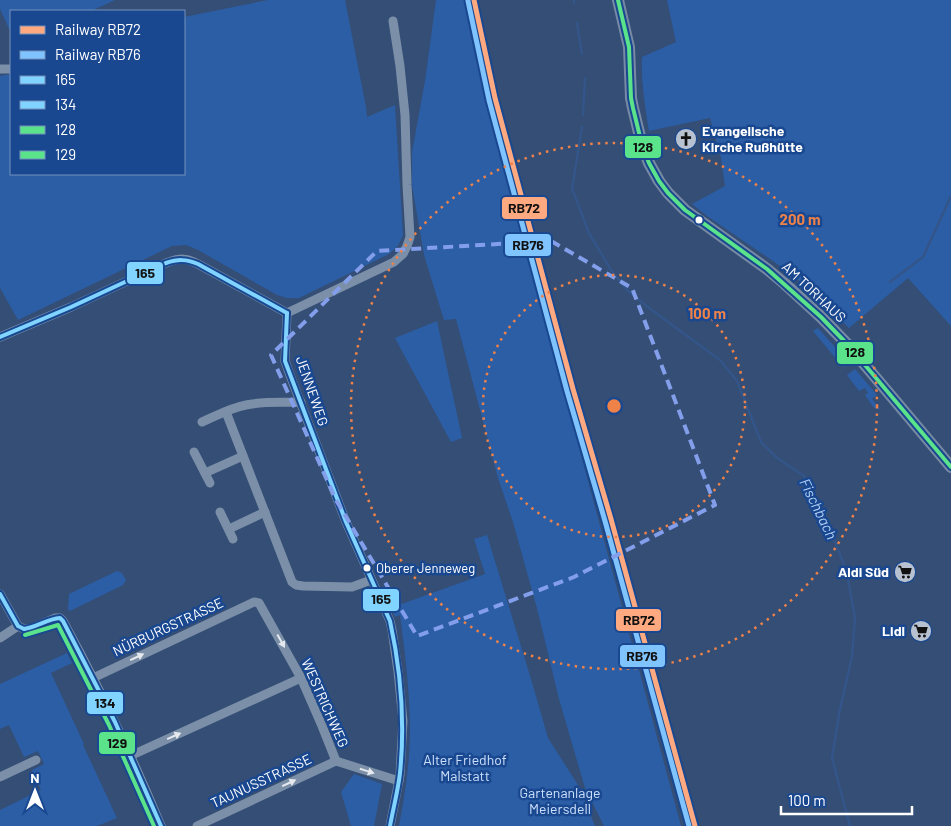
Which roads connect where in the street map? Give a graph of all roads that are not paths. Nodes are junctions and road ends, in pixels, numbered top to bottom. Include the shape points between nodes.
1 (618, 0) edge
2 (393, 21) dead end
3 (287, 314) junction
4 (0, 337) edge
5 (301, 402) junction
6 (226, 412) junction
7 (202, 422) dead end
8 (194, 452) dead end
9 (243, 456) junction
10 (951, 467) edge
11 (205, 473) junction
12 (210, 483) dead end
13 (220, 512) dead end
14 (265, 512) junction
15 (229, 529) junction
16 (234, 539) dead end
17 (371, 580) junction
18 (0, 594) edge
19 (254, 602) joint
20 (21, 627) junction
21 (0, 638) edge
22 (93, 678) junction
23 (301, 678) junction
24 (130, 756) junction
25 (36, 760) dead end
26 (336, 762) junction
27 (0, 777) edge
28 (399, 781) junction
29 (161, 826) edge
30 (197, 826) edge
31 (390, 826) edge

1 - 10 main road, AM TORHAUS via 629,47 631,98 642,144 659,181 685,210 785,284 821,317
2 - 3 street via 405,115 410,237 407,246 394,262
3 - 4 street via 198,264 178,258
3 - 5 street, JENNEWEG via 285,361
5 - 6 street via 257,403
5 - 17 street, JENNEWEG
6 - 7 street
6 - 9 street
8 - 11 street
9 - 11 street
9 - 14 street
11 - 12 street
13 - 15 street
14 - 15 street
14 - 17 street via 292,582 296,585 346,588
15 - 16 street
17 - 28 street, JENNEWEG via 390,621 398,671 403,721
18 - 20 street
22 -> 19 street, NÜRBURGSTRASSE
19 -> 23 street, WESTRICHWEG via 259,603
20 - 21 street
20 - 22 street via 30,629 60,618
22 - 24 street
24 -> 23 street
23 - 26 street, WESTRICHWEG
24 - 29 street
25 - 27 street
26 -> 28 street, WESTRICHWEG
30 -> 26 street, TAUNUSSTRASSE
28 - 31 street, JENNEWEG

